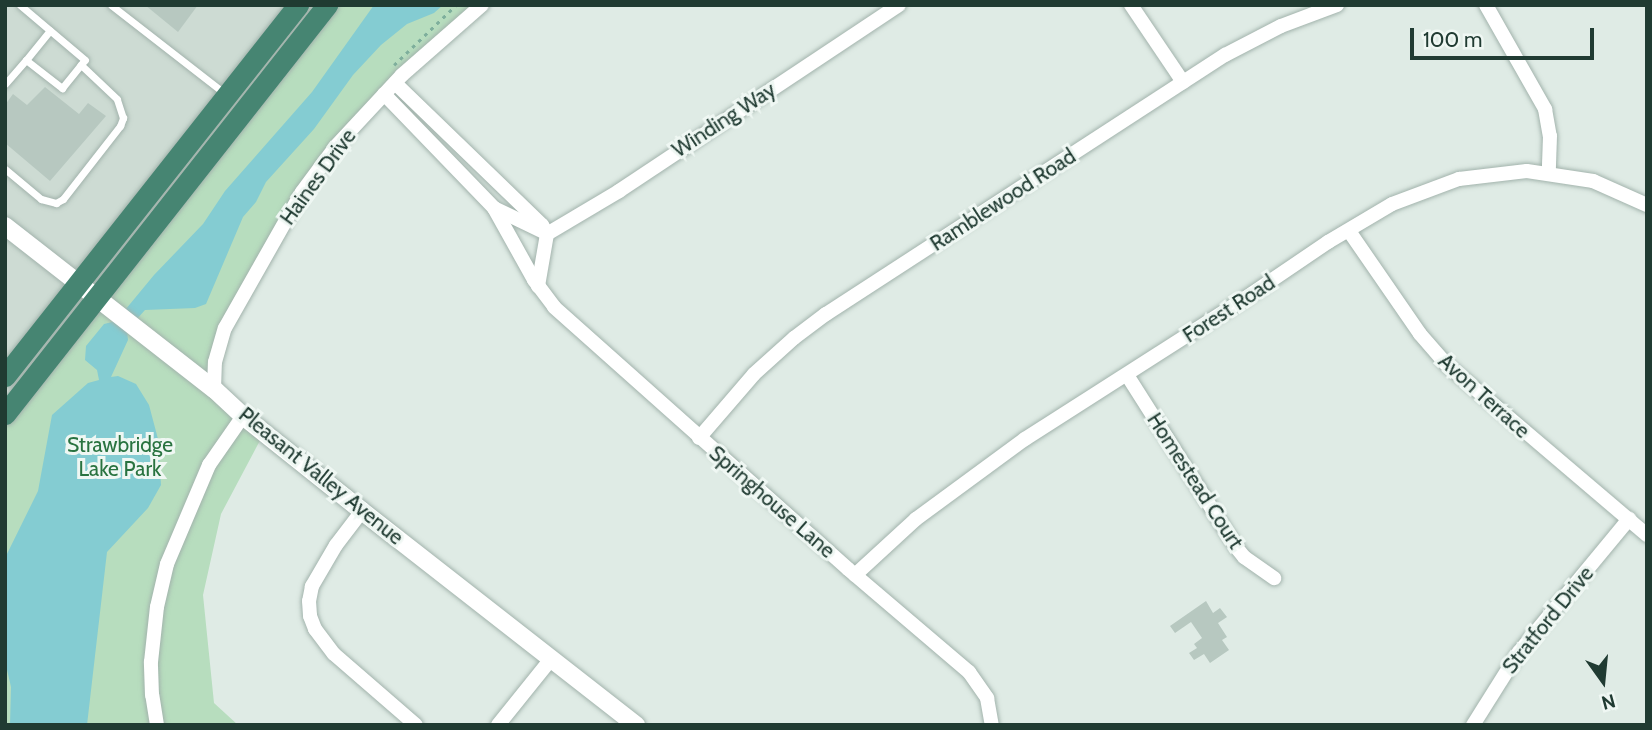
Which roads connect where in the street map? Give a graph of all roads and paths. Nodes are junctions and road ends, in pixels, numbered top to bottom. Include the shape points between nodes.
1 (20, 5) edge
2 (111, 5) edge
3 (298, 5) edge
4 (327, 5) edge
5 (482, 5) edge
6 (899, 5) edge
7 (1131, 5) edge
8 (1337, 5) edge
9 (1486, 5) edge
10 (50, 30) junction
11 (26, 60) junction
12 (81, 65) junction
13 (395, 82) junction
14 (1183, 82) junction
15 (5, 84) edge
16 (384, 94) junction
17 (227, 95) junction
18 (5, 169) edge
19 (1549, 173) junction
20 (1647, 205) edge
21 (494, 208) junction
22 (5, 226) edge
23 (1349, 231) junction
24 (547, 234) junction
25 (78, 284) junction
26 (538, 286) junction
27 (97, 298) junction
28 (1127, 374) junction
29 (5, 376) edge
30 (214, 389) junction
31 (5, 414) edge
32 (243, 416) junction
33 (699, 438) junction
34 (362, 511) junction
35 (1629, 519) junction
36 (1647, 535) edge
37 (855, 575) junction
38 (1274, 578) dead end
39 (551, 659) junction
40 (157, 725) edge
41 (416, 725) edge
42 (498, 725) edge
43 (636, 725) edge
44 (992, 725) edge
45 (1473, 725) edge

1 - 10 lane
2 - 17 lane
3 - 17 highway
4 - 27 highway
5 - 13 street, Haines Drive
6 - 24 street, Winding Way
7 - 14 street
8 - 14 street, Ramblewood Road via 1262,35
9 - 19 street via 1545,109
10 - 11 lane
10 - 12 lane via 85,60
11 - 12 lane via 62,88
11 - 15 lane
12 - 18 lane via 117,99 123,118 120,126 56,203 41,198
13 - 16 street, Haines Drive
13 - 24 street via 523,204
14 - 33 street, Ramblewood Road via 809,326 754,374
16 - 21 street, Springhouse Lane
16 - 30 street, Haines Drive via 328,157 287,216 225,328 215,362
17 - 25 highway
19 - 20 street, Forest Road via 1593,181
19 - 23 street, Forest Road via 1505,172 1458,179 1392,204
21 - 24 street, Springhouse Lane
21 - 26 street, Springhouse Lane
22 - 25 street, Pleasant Valley Avenue
23 - 28 street, Forest Road
23 - 35 street, Avon Terrace via 1446,364
24 - 26 street
25 - 27 street, Pleasant Valley Avenue
25 - 29 highway
26 - 33 street, Springhouse Lane via 565,319
27 - 30 street, Pleasant Valley Avenue
27 - 31 highway
28 - 37 street, Forest Road via 948,494
28 - 38 street, Homestead Court via 1244,557
30 - 32 street, Pleasant Valley Avenue
32 - 34 street, Pleasant Valley Avenue
32 - 40 street via 197,489 160,589 151,678
33 - 37 street, Springhouse Lane
34 - 39 street, Pleasant Valley Avenue
34 - 41 street via 312,586 310,616 334,654
35 - 36 street, Avon Terrace
35 - 45 street, Stratford Drive via 1525,645
37 - 44 street, Springhouse Lane via 969,673 987,698
39 - 42 street
39 - 43 street, Pleasant Valley Avenue

